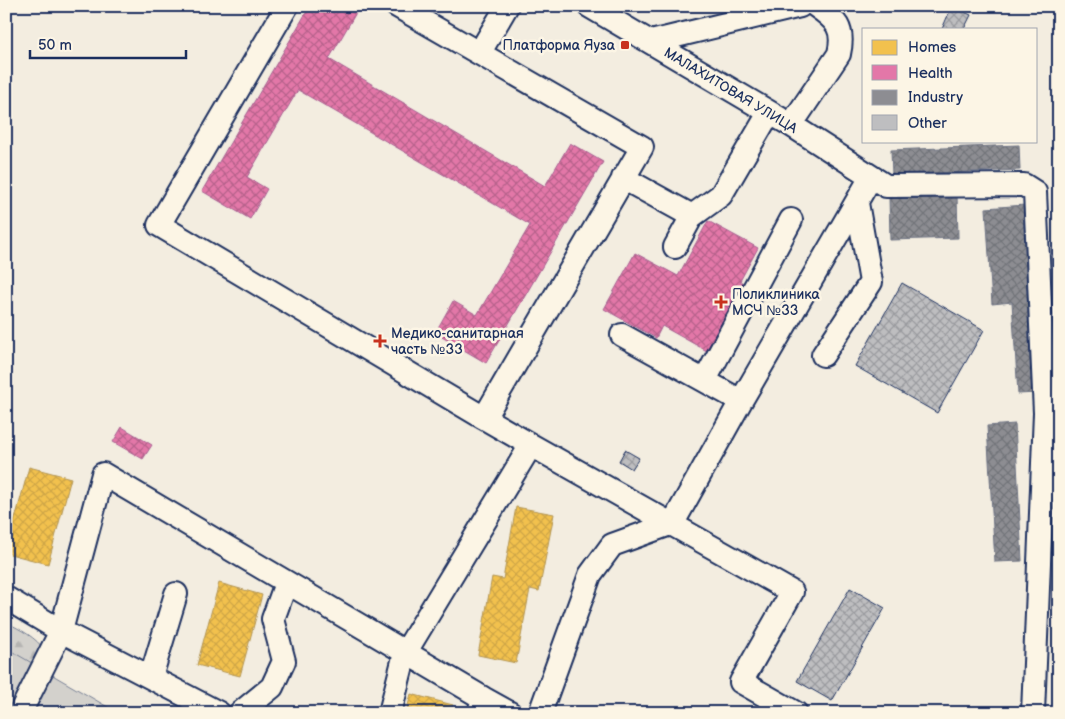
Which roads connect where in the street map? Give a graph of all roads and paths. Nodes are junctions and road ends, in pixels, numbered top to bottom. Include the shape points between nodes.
1 (287, 6) edge
2 (397, 6) edge
3 (507, 6) edge
4 (800, 6) edge
5 (816, 6) edge
6 (594, 7) edge
7 (650, 42) junction
8 (480, 52) junction
9 (769, 113) junction
10 (791, 126) junction
11 (871, 177) junction
12 (623, 178) junction
13 (857, 203) junction
14 (692, 216) junction
15 (791, 220) dead end
16 (675, 247) dead end
17 (622, 335) dead end
18 (823, 355) dead end
19 (705, 380) junction
20 (741, 401) junction
21 (484, 418) junction
22 (531, 445) junction
23 (673, 523) junction
24 (286, 583) junction
25 (176, 594) dead end
26 (6, 598) edge
27 (60, 631) junction
28 (405, 653) junction
29 (151, 677) junction
30 (481, 705) edge
31 (20, 713) edge
32 (219, 713) edge
33 (240, 713) edge
34 (390, 713) edge
35 (510, 713) edge
36 (540, 713) edge
37 (796, 713) edge
38 (1033, 713) edge

1 - 21 street via 159,225
2 - 8 street
3 - 8 street
4 - 7 street
5 - 10 street via 834,19 842,41 839,54
6 - 7 street, МАЛАХИТОВАЯ УЛИЦА
7 - 9 street, МАЛАХИТОВАЯ УЛИЦА
8 - 12 street via 642,147
9 - 10 street, МАЛАХИТОВАЯ УЛИЦА
9 - 14 street via 721,195
10 - 11 street, МАЛАХИТОВАЯ УЛИЦА
11 - 13 street
11 - 38 street, МАЛАХИТОВАЯ УЛИЦА via 886,186 1024,185 1035,192 1045,413
12 - 14 street
12 - 21 street
13 - 18 street via 870,282
13 - 20 street
14 - 16 street
15 - 19 street
17 - 19 street
19 - 20 street
20 - 23 street
21 - 22 street
22 - 23 street
22 - 28 street
23 - 36 street via 612,545 590,575
23 - 37 street via 792,592 741,682
24 - 27 street via 103,474
24 - 28 street
24 - 33 street via 272,619 284,661 272,687
25 - 29 street
26 - 27 street
27 - 29 street
27 - 31 street
28 - 30 street
28 - 34 street
29 - 32 street
30 - 35 street

